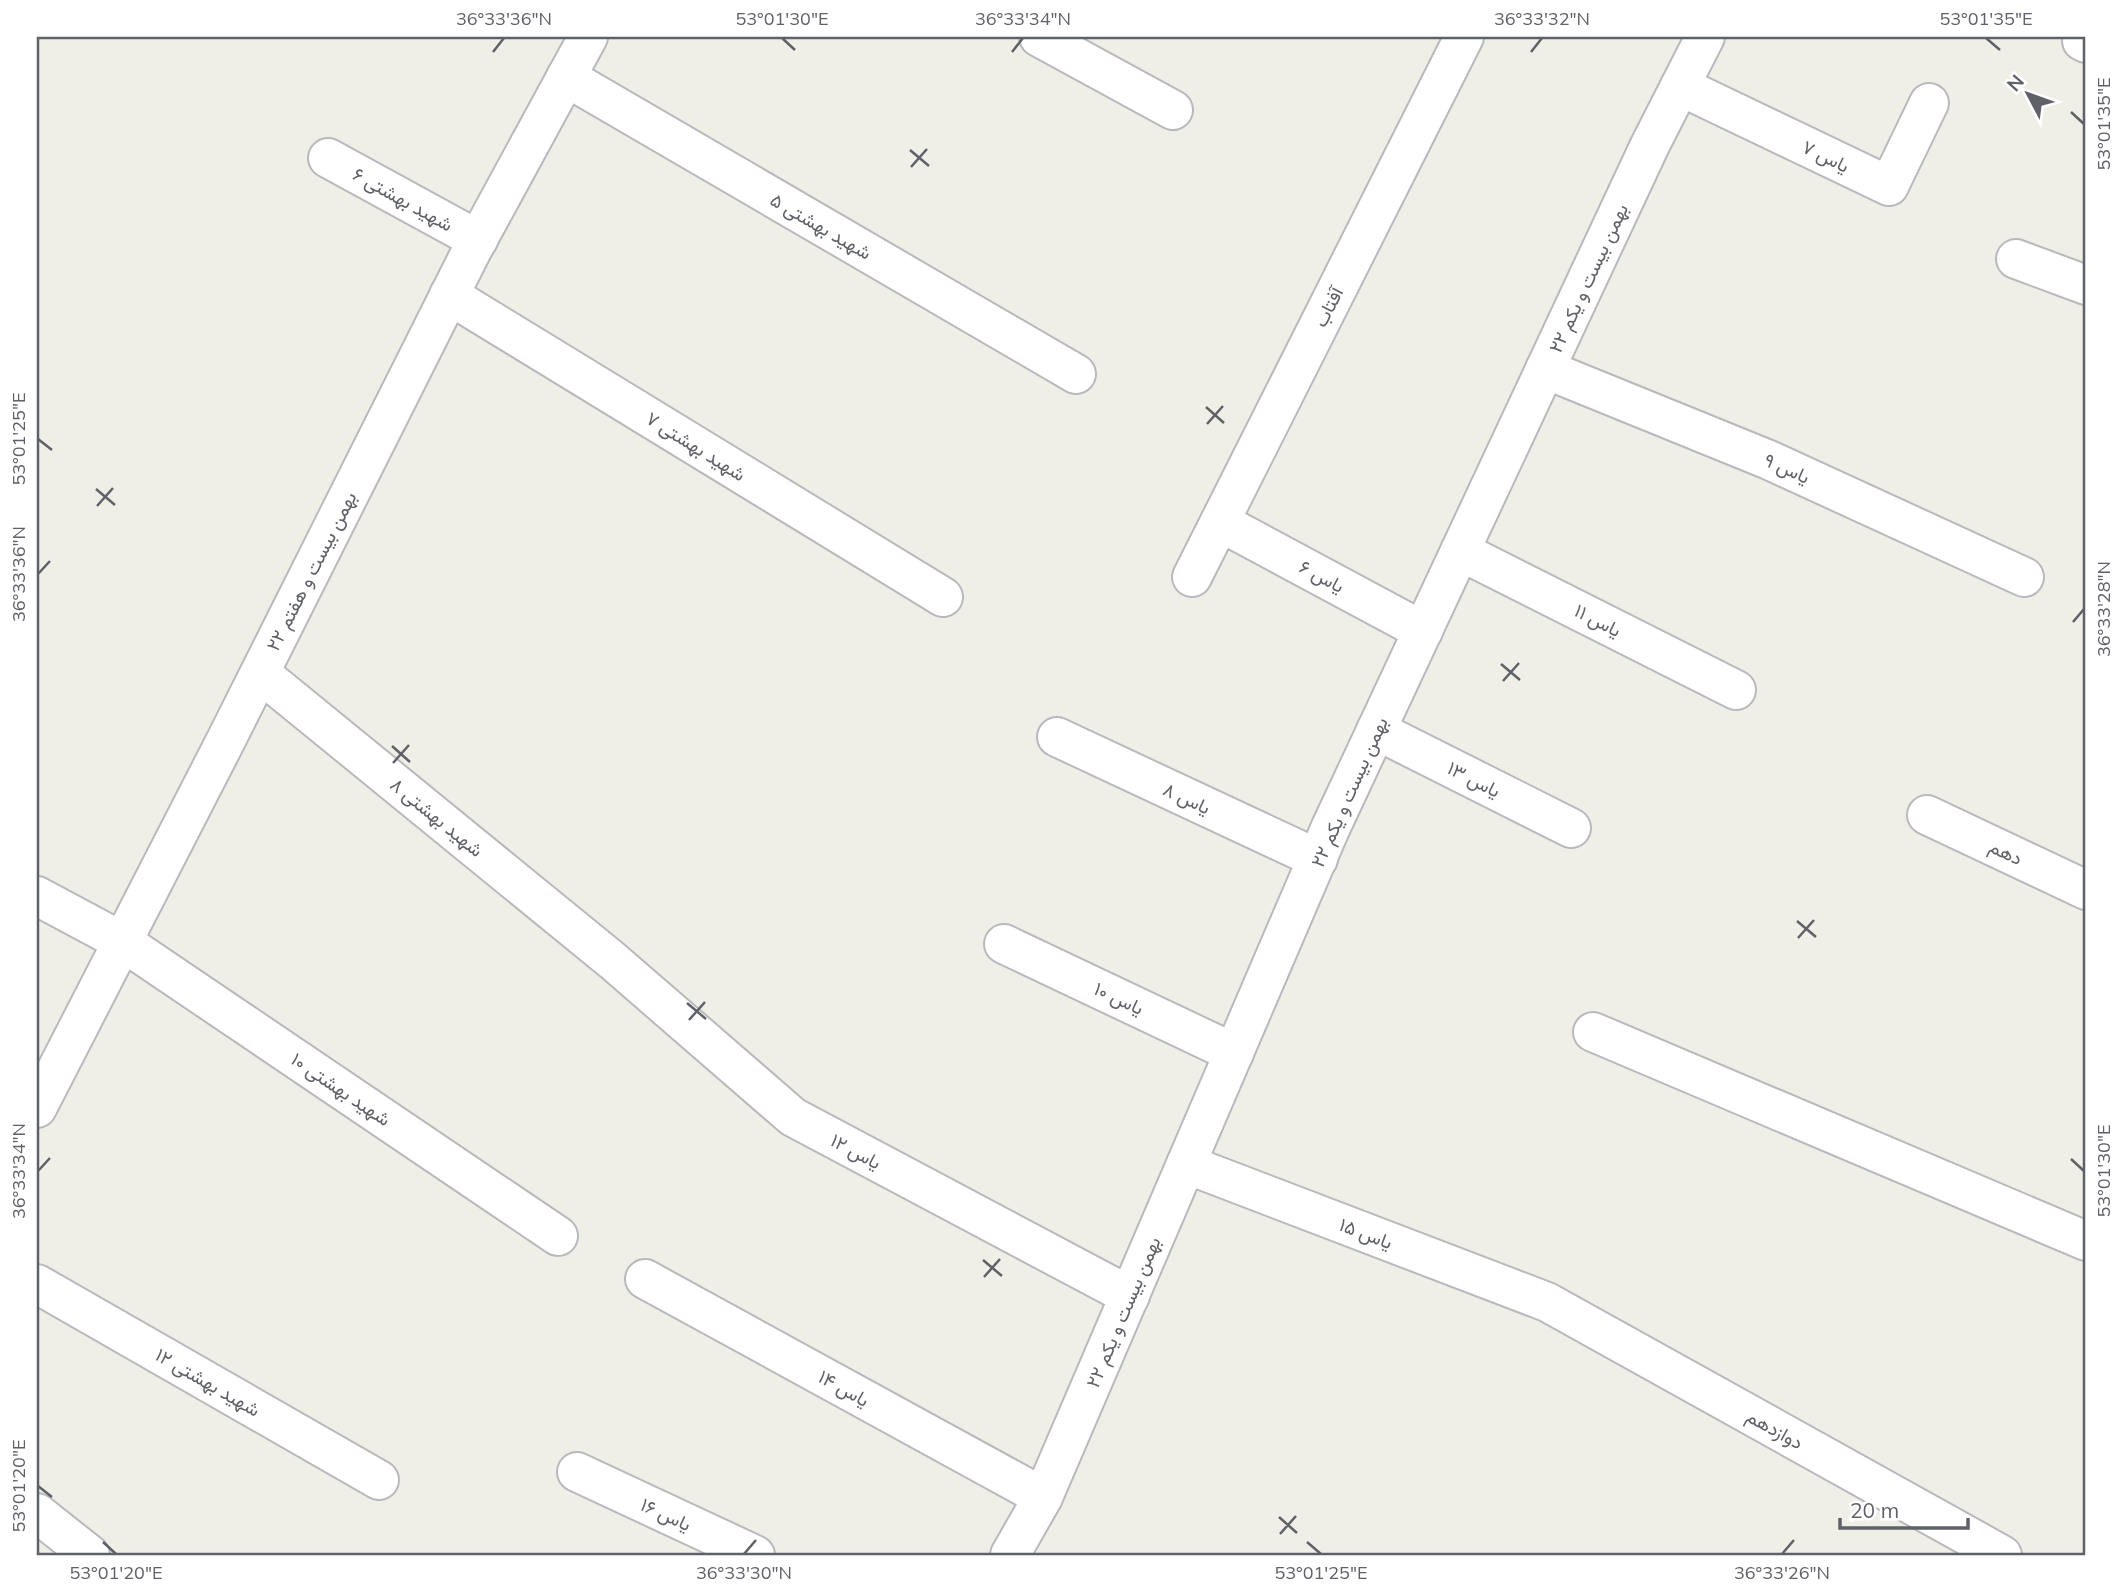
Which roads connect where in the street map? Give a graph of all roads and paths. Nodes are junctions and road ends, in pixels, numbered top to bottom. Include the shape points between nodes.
1 (588, 37) edge
2 (1039, 37) edge
3 (1464, 37) edge
4 (1705, 37) edge
5 (566, 77) junction
6 (1680, 86) junction
7 (1929, 103) dead end
8 (1173, 110) dead end
9 (328, 158) dead end
10 (478, 240) junction
11 (2016, 259) dead end
12 (2086, 285) edge
13 (449, 295) junction
14 (1545, 369) junction
15 (1076, 374) dead end
16 (1220, 522) junction
17 (1460, 551) junction
18 (1192, 576) dead end
19 (2024, 578) dead end
20 (943, 597) dead end
21 (1423, 631) junction
22 (260, 673) junction
23 (1736, 690) dead end
24 (1376, 730) junction
25 (1056, 737) dead end
26 (1927, 815) dead end
27 (1571, 828) dead end
28 (1318, 859) junction
29 (2086, 890) edge
30 (37, 896) edge
31 (123, 942) junction
32 (1004, 944) dead end
33 (613, 961) joint
34 (1593, 1032) dead end
35 (1234, 1053) junction
36 (37, 1108) edge
37 (1186, 1164) junction
38 (558, 1236) dead end
39 (2086, 1241) edge
40 (645, 1279) dead end
41 (37, 1284) edge
42 (1130, 1296) junction
43 (1547, 1303) joint
44 (577, 1472) dead end
45 (379, 1480) dead end
46 (1043, 1497) junction
47 (37, 1513) edge
48 (90, 1555) edge
49 (755, 1555) edge
50 (1010, 1555) edge
51 (2002, 1555) edge

1 - 5 street, ۲۲ بهمن بیست و هفتم
2 - 8 street
3 - 16 street, آفتاب
4 - 6 street, ۲۲ بهمن بیست و یکم
5 - 10 street, ۲۲ بهمن بیست و هفتم
5 - 15 street, شهید بهشتی ۵
6 - 7 street, یاس ۷ via 1889,186
6 - 14 street, ۲۲ بهمن بیست و یکم
9 - 10 street, شهید بهشتی ۶
10 - 13 street, ۲۲ بهمن بیست و هفتم
11 - 12 street
13 - 20 street, شهید بهشتی ۷
13 - 22 street, ۲۲ بهمن بیست و هفتم
14 - 17 street, ۲۲ بهمن بیست و یکم
14 - 19 street, یاس ۹ via 1769,460
16 - 18 street, آفتاب
16 - 21 street, یاس ۶
17 - 21 street, ۲۲ بهمن بیست و یکم
17 - 23 street, یاس ۱۱
21 - 24 street, ۲۲ بهمن بیست و یکم
22 - 31 street, ۲۲ بهمن بیست و هفتم
22 - 33 street, شهید بهشتی ۸
24 - 27 street, یاس ۱۳
24 - 28 street, ۲۲ بهمن بیست و یکم
25 - 28 street, یاس ۸
26 - 29 street, دهم
28 - 35 street, ۲۲ بهمن بیست و یکم
30 - 31 street, شهید بهشتی ۱۰
31 - 36 street, ۲۲ بهمن بیست و هفتم
31 - 38 street, شهید بهشتی ۱۰
32 - 35 street, یاس ۱۰
33 - 42 street, یاس ۱۲ via 793,1116
34 - 39 street
35 - 37 street, ۲۲ بهمن بیست و یکم
37 - 42 street, ۲۲ بهمن بیست و یکم
37 - 43 street, یاس ۱۵
40 - 46 street, یاس ۱۴
41 - 45 street, شهید بهشتی ۱۲
42 - 46 street, ۲۲ بهمن بیست و یکم
43 - 51 street, دوازدهم
44 - 49 street, یاس ۱۶
46 - 50 street, ۲۲ بهمن بیست و یکم
47 - 48 street

